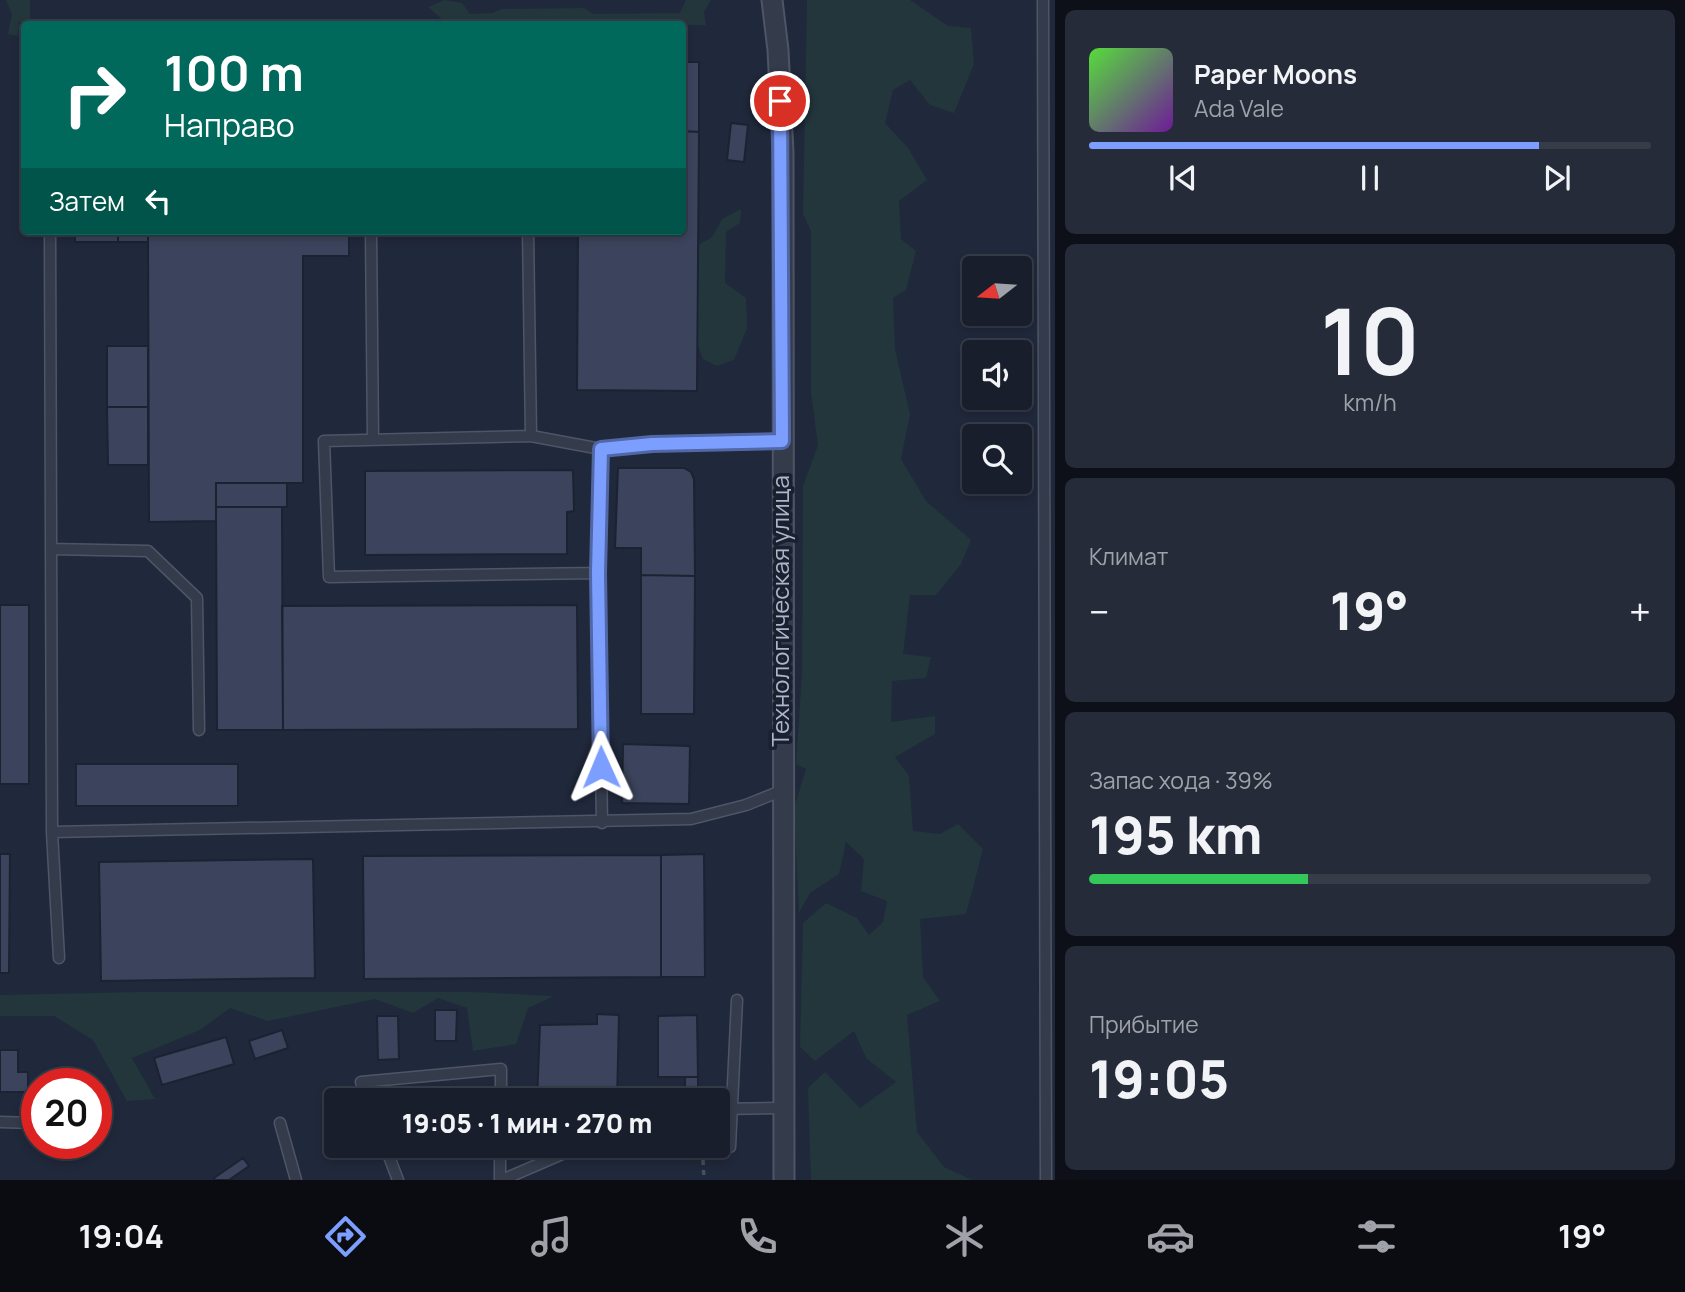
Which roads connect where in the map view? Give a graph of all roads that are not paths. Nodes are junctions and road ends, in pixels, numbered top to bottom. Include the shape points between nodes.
1 (772, 0) edge
2 (1044, 0) edge
3 (50, 235) edge
4 (371, 235) edge
5 (528, 235) edge
6 (531, 436) junction
7 (373, 440) junction
8 (782, 441) junction
9 (601, 449) junction
10 (51, 549) junction
11 (598, 573) junction
12 (199, 730) dead end
13 (781, 790) junction
14 (602, 823) junction
15 (52, 832) junction
16 (59, 958) dead end
17 (737, 1000) dead end
18 (362, 1088) edge
19 (501, 1088) edge
20 (732, 1108) junction
21 (782, 1108) junction
22 (0, 1122) edge
23 (21, 1123) edge
24 (280, 1123) dead end
25 (730, 1147) dead end
26 (390, 1158) edge
27 (500, 1158) edge
28 (553, 1158) edge
29 (296, 1180) edge
30 (398, 1180) edge
31 (501, 1180) edge
32 (784, 1180) edge
33 (1045, 1180) edge

1 - 8 street, Технологическая улица via 783,153
2 - 33 lane
3 - 10 lane
4 - 7 lane
5 - 6 lane
6 - 7 lane
6 - 9 lane
7 - 11 lane via 324,441 329,577
8 - 9 lane
8 - 13 street, Технологическая улица
9 - 11 lane
10 - 12 lane via 148,551 197,598
10 - 15 lane
11 - 14 lane
13 - 14 lane via 746,805 691,819
13 - 21 street, Технологическая улица
14 - 15 lane
15 - 16 lane
17 - 20 lane
18 - 19 lane via 360,1083 501,1069
20 - 21 lane
20 - 25 lane
21 - 32 street, Технологическая улица
22 - 23 lane
24 - 29 lane
26 - 30 lane
27 - 31 lane
28 - 31 lane

